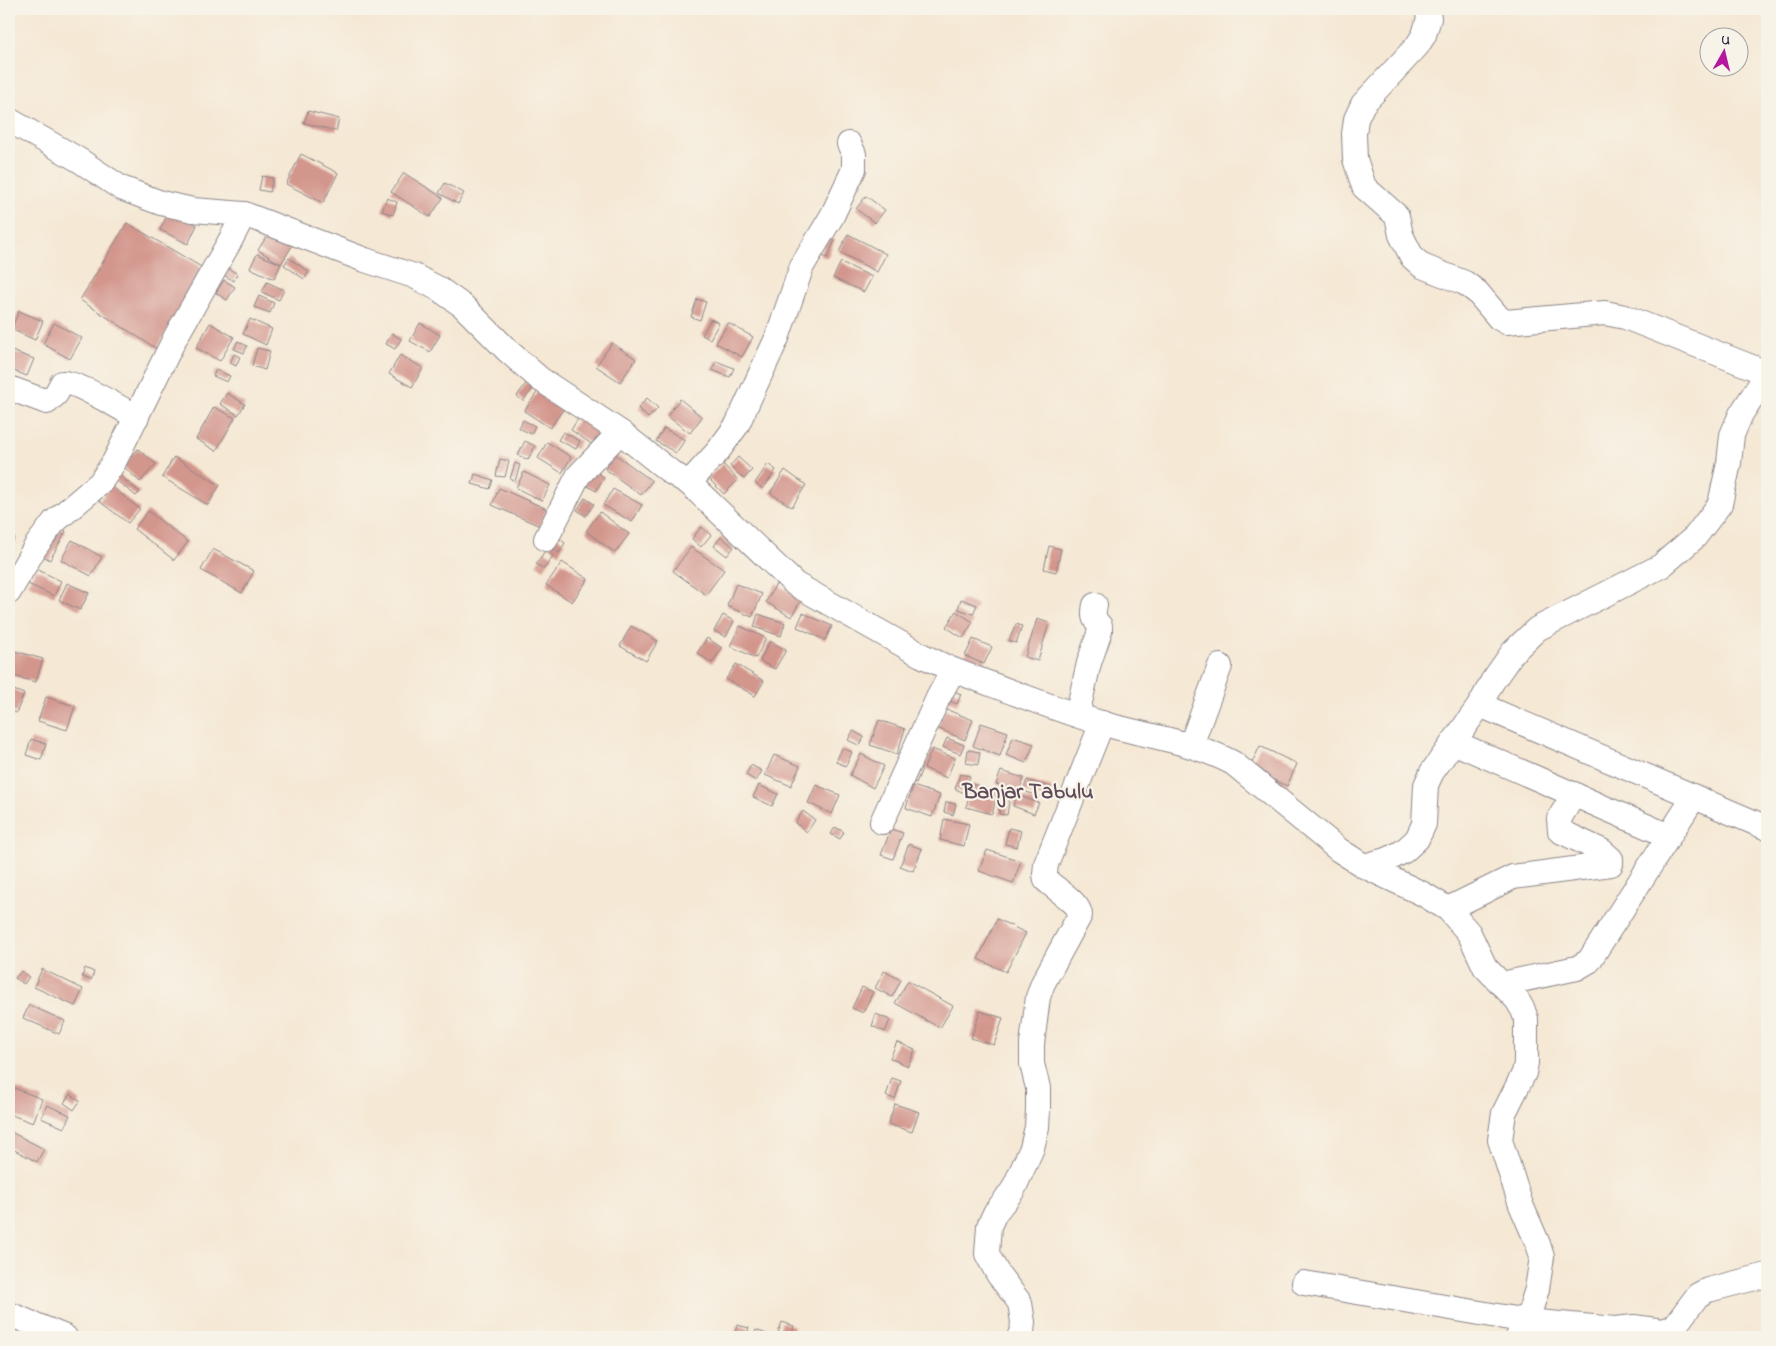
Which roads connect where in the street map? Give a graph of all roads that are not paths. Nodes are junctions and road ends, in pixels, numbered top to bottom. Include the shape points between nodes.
1 (1427, 9) edge
2 (9, 120) edge
3 (849, 144) dead end
4 (244, 214) junction
5 (1767, 373) edge
6 (9, 388) edge
7 (137, 417) junction
8 (620, 432) junction
9 (689, 484) junction
10 (546, 539) dead end
11 (9, 592) edge
12 (1095, 605) dead end
13 (1220, 666) dead end
14 (953, 670) junction
15 (1480, 705) junction
16 (1077, 715) junction
17 (1102, 723) junction
18 (1453, 742) junction
19 (1191, 746) junction
20 (1574, 794) junction
21 (1694, 798) junction
22 (882, 822) dead end
23 (1767, 828) edge
24 (1669, 836) junction
25 (1364, 866) junction
26 (1448, 909) junction
27 (1502, 984) junction
28 (1767, 1275) edge
29 (1304, 1283) dead end
30 (9, 1314) edge
31 (1522, 1329) edge
32 (66, 1337) edge
33 (1019, 1337) edge

1 - 5 street via 1429,18 1424,35 1363,104 1354,134 1355,159 1364,187 1397,216 1401,235 1412,257 1422,266 1465,283 1506,322 1605,313 1625,317
2 - 4 street via 121,188 160,203 193,210
3 - 9 street via 854,154 854,169 832,216 802,266 777,338 737,426
4 - 7 street via 174,338
4 - 8 street via 414,276 439,289 463,306 540,379
5 - 15 street via 1732,434 1720,504 1695,537 1662,566 1537,629 1513,652
6 - 7 street via 47,402 66,382
7 - 11 street via 100,483 54,522
8 - 9 street
8 - 10 street via 578,476
9 - 14 street via 795,584
12 - 16 street via 1093,614 1100,631
13 - 19 street
14 - 16 street
14 - 22 street
15 - 18 street
15 - 21 street
16 - 17 street
17 - 19 street
17 - 33 street via 1046,864 1046,880 1076,904 1080,915 1038,997 1032,1044 1032,1064 1038,1088 1037,1127 1013,1190 989,1226 987,1254 1020,1303 1024,1322
18 - 20 street
18 - 25 street via 1426,786 1424,824 1417,839 1389,859
19 - 25 street via 1218,754 1233,763 1339,850
20 - 24 street
20 - 26 street via 1559,819 1560,831 1602,850 1611,859 1611,864 1513,877
21 - 23 street
21 - 24 street
24 - 27 street via 1589,961 1577,968
25 - 26 street
26 - 27 street via 1469,933 1485,967
27 - 31 street via 1517,1000 1526,1019 1524,1073 1504,1113 1500,1140 1542,1257 1537,1289
28 - 31 street via 1698,1294 1674,1327 1663,1331 1634,1327
29 - 31 street
30 - 32 street

